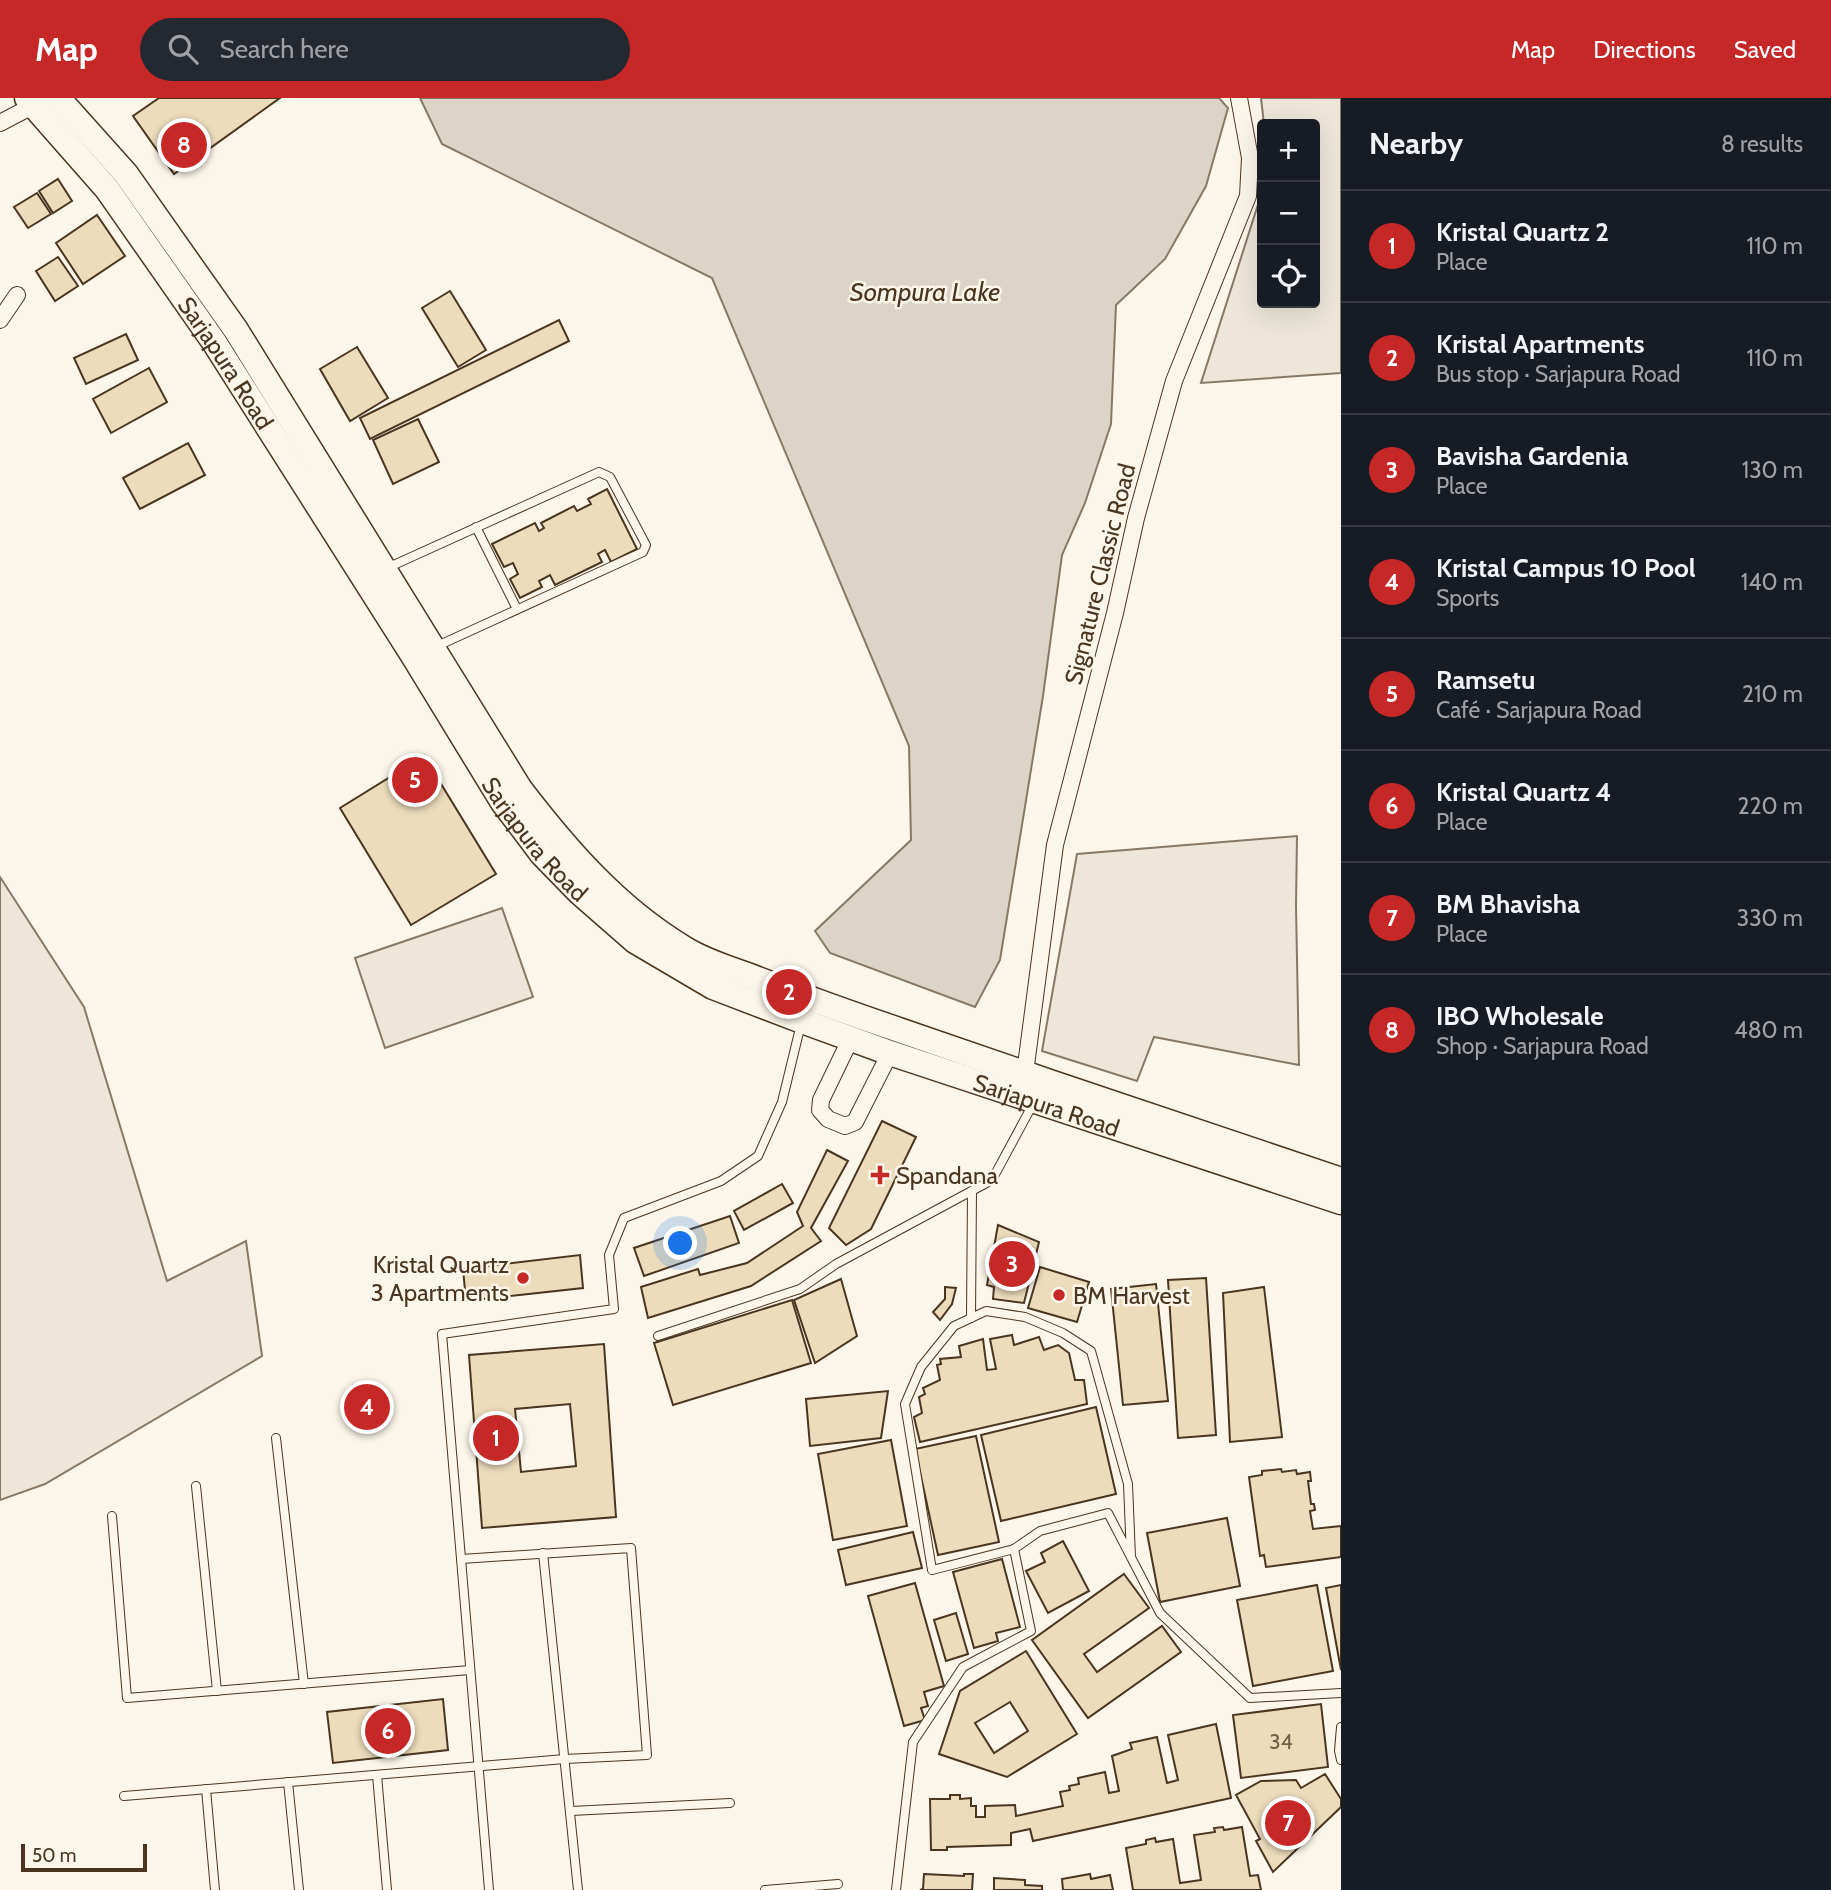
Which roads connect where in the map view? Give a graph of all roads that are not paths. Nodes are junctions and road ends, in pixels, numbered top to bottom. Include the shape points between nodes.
1 (1239, 98) edge
2 (42, 100) edge
3 (0, 123) edge
4 (17, 295) dead end
5 (0, 320) edge
6 (339, 517) junction
7 (476, 527) junction
8 (384, 569) junction
9 (517, 609) junction
10 (432, 649) junction
11 (806, 1010) junction
12 (851, 1038) junction
13 (890, 1053) junction
14 (1025, 1073) junction
15 (1034, 1101) junction
16 (1161, 1131) junction
17 (1341, 1180) edge
18 (972, 1191) junction
19 (1341, 1202) edge
20 (971, 1318) junction
21 (658, 1336) dead end
22 (276, 1438) dead end
23 (196, 1486) dead end
24 (112, 1516) dead end
25 (1014, 1549) junction
26 (543, 1553) junction
27 (1131, 1557) junction
28 (461, 1559) junction
29 (470, 1670) junction
30 (304, 1684) junction
31 (217, 1691) junction
32 (1341, 1693) edge
33 (1341, 1727) edge
34 (565, 1759) junction
35 (1341, 1760) edge
36 (479, 1767) junction
37 (377, 1775) junction
38 (288, 1782) junction
39 (206, 1789) junction
40 (124, 1796) dead end
41 (730, 1803) dead end
42 (570, 1811) junction
43 (838, 1884) dead end
44 (215, 1890) edge
45 (299, 1890) edge
46 (387, 1890) edge
47 (489, 1890) edge
48 (578, 1890) edge
49 (765, 1890) edge
50 (895, 1890) edge

1 - 14 street, Signature Classic Road via 1250,158 1248,196 1174,381 1136,518 1055,845
2 - 3 street
2 - 6 main road, Sarjapura Road via 126,174 236,330
4 - 5 street
6 - 8 main road, Sarjapura Road
6 - 11 main road, Sarjapura Road via 502,802 542,854 635,941 713,987
7 - 8 lane
7 - 9 lane
7 - 9 lane via 599,472 610,477 646,545 643,552
8 - 10 main road, Sarjapura Road
9 - 10 lane
10 - 11 main road, Sarjapura Road via 520,789 597,881 684,949
11 - 12 main road, Sarjapura Road
11 - 14 main road, Sarjapura Road
11 - 28 lane via 782,1102 758,1156 721,1181 624,1218 610,1255 614,1308 442,1334
12 - 13 main road, Sarjapura Road
12 - 13 street via 821,1100 828,1119 845,1126 855,1122
13 - 15 main road, Sarjapura Road
14 - 16 main road, Sarjapura Road
15 - 16 main road, Sarjapura Road
15 - 18 lane via 992,1180
16 - 17 main road, Sarjapura Road
16 - 19 main road, Sarjapura Road
18 - 20 lane
18 - 21 lane via 836,1264 800,1289
20 - 25 lane via 954,1326 921,1367 905,1404 932,1570
20 - 27 lane via 986,1311 1025,1317 1063,1332 1091,1351 1128,1484
22 - 30 lane
23 - 31 lane
24 - 31 lane via 127,1698
25 - 27 lane via 1040,1531 1108,1513
25 - 50 lane via 1031,1631 963,1667 913,1742
26 - 28 lane
26 - 34 lane
26 - 34 lane via 631,1548 647,1755
27 - 32 lane via 1160,1613 1250,1698
28 - 29 lane
29 - 30 lane
29 - 36 lane
30 - 31 lane
33 - 35 lane
34 - 36 lane
34 - 42 lane
36 - 37 lane
36 - 47 lane
37 - 38 lane
37 - 46 lane
38 - 39 lane
38 - 45 lane
39 - 40 lane
39 - 44 lane
41 - 42 lane
42 - 48 lane
43 - 49 lane

